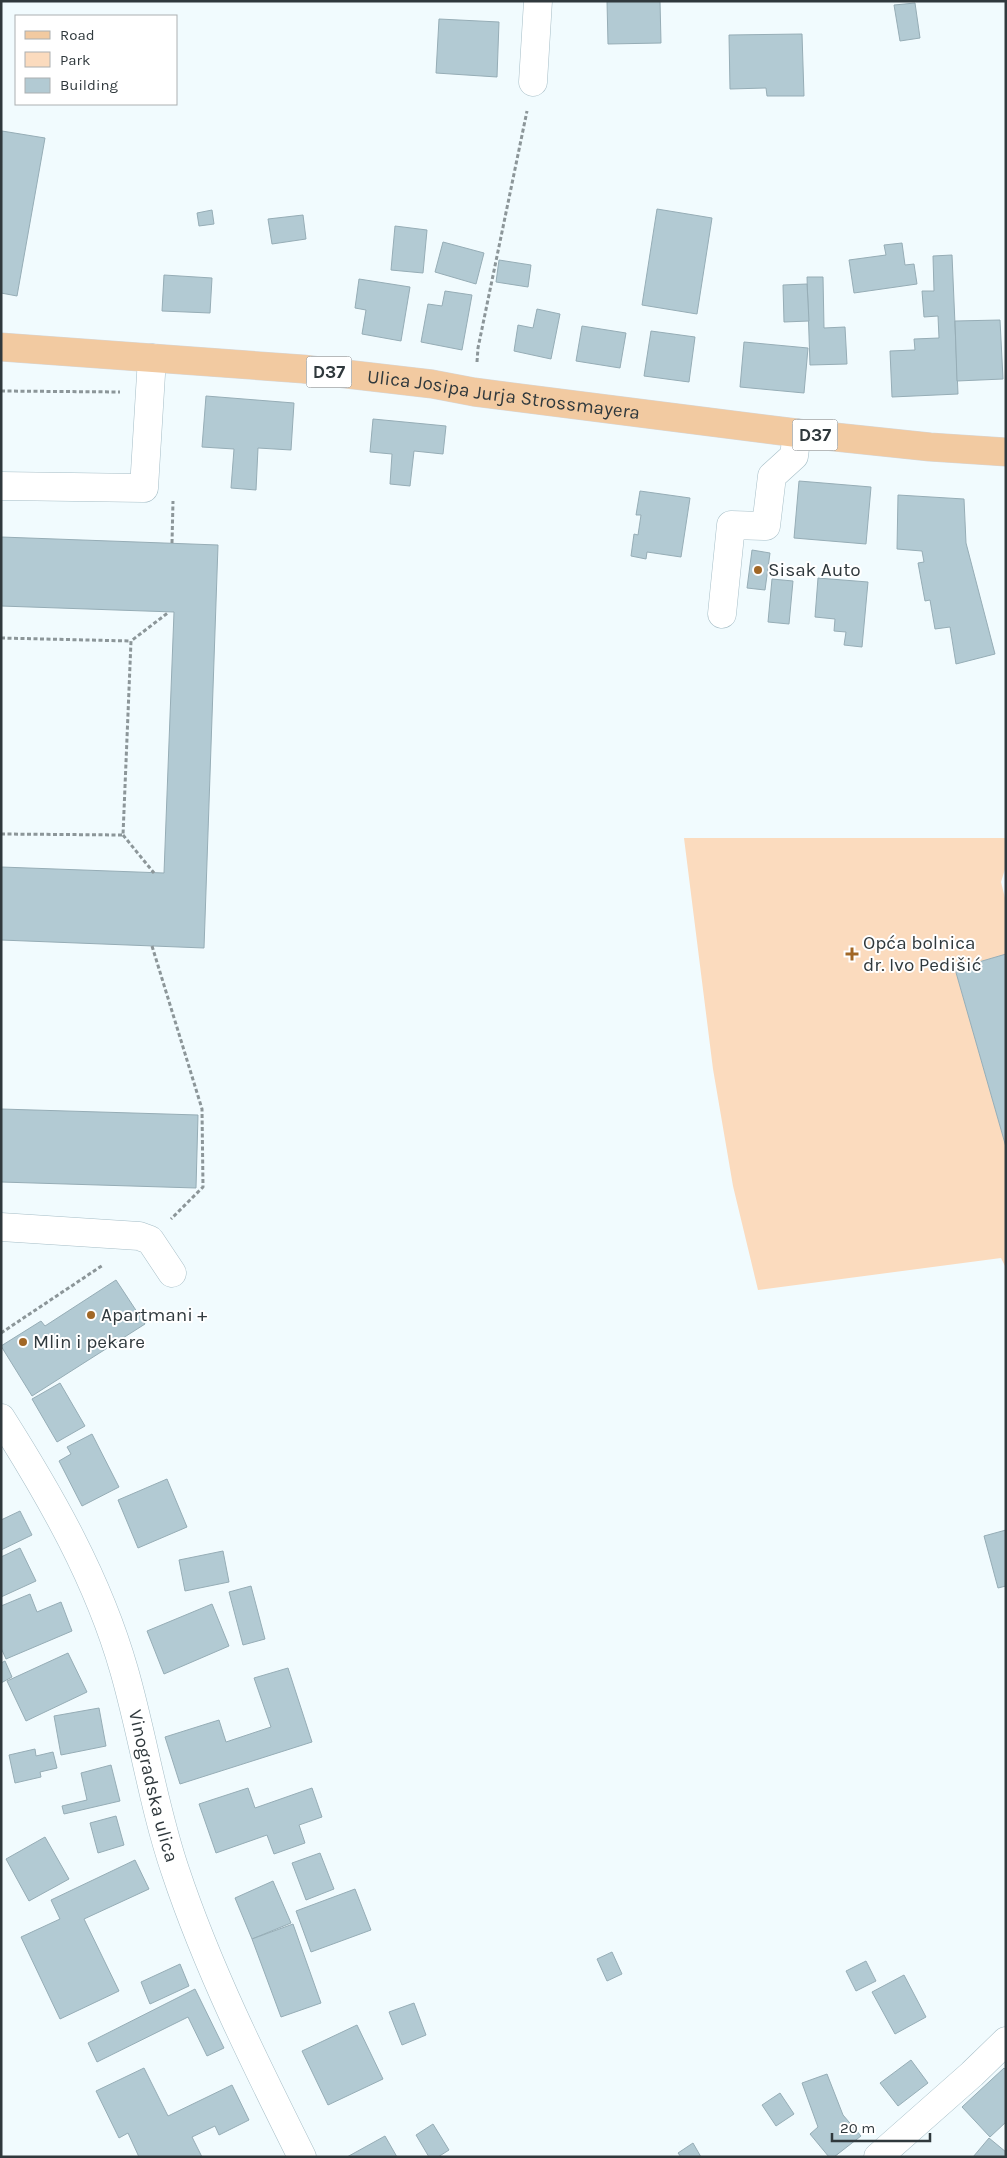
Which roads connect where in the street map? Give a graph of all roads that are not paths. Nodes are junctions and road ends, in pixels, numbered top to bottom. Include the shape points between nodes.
1 (538, 1) edge
2 (533, 82) road end
3 (1, 347) edge
4 (152, 358) junction
5 (798, 433) junction
6 (1006, 452) edge
7 (1, 486) edge
8 (722, 614) dead end
9 (1, 1227) edge
10 (172, 1273) dead end
11 (1, 1418) edge
12 (1006, 2040) edge
13 (302, 2157) edge
14 (878, 2157) edge

1 - 2 street
3 - 4 main road, Ulica Josipa Jurja Strossmayera / D37
4 - 5 main road, Ulica Josipa Jurja Strossmayera / D37 via 303,369
4 - 7 street via 144,488
5 - 6 main road, Ulica Josipa Jurja Strossmayera / D37
5 - 8 street via 794,456 772,476 766,526 731,525
9 - 10 street via 139,1236 150,1240
11 - 13 street, Vinogradska ulica via 55,1508 86,1569 124,1670 175,1871 207,1955
12 - 14 street

